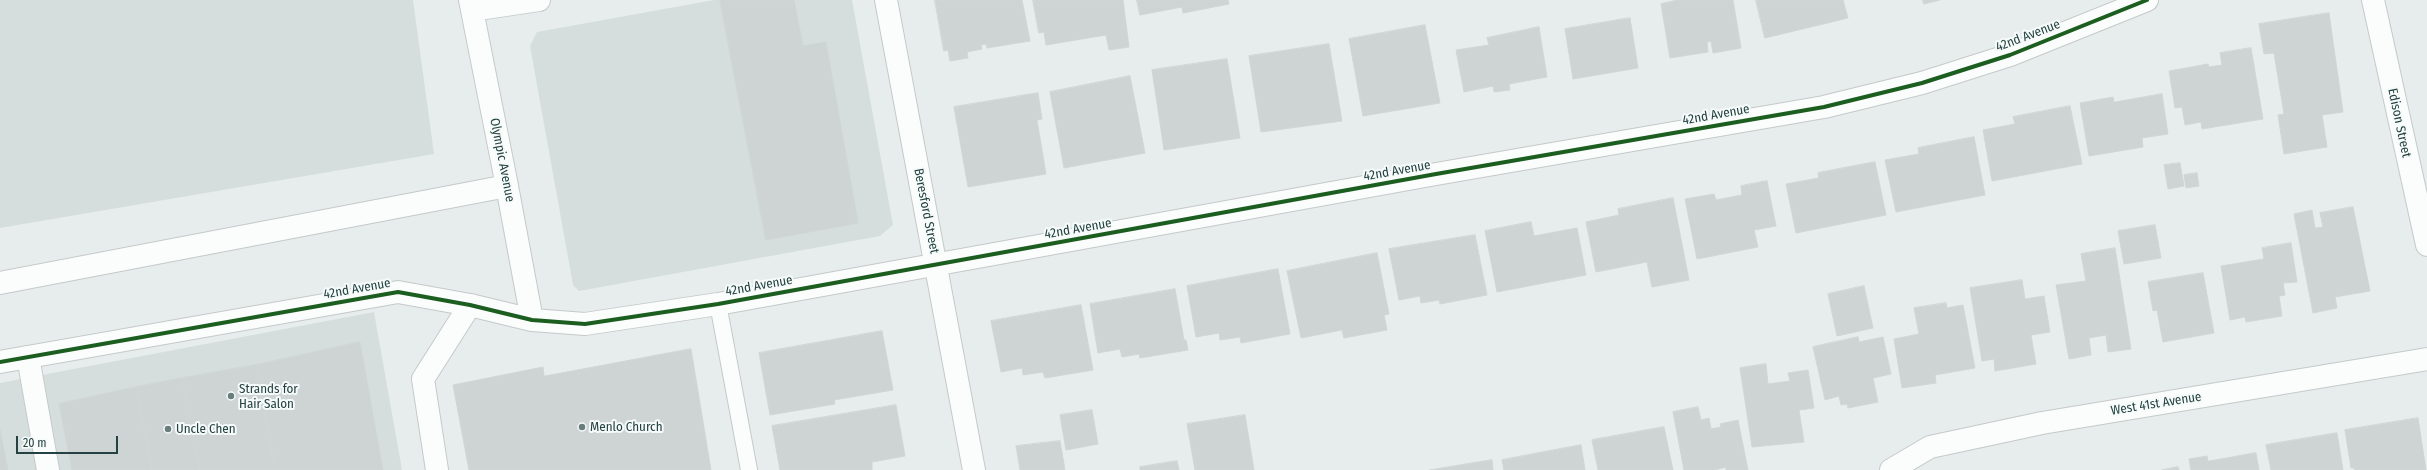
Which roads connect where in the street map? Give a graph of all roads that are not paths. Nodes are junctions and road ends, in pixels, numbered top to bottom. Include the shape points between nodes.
1 (539, 0) edge
2 (886, 0) edge
3 (2147, 0) edge
4 (2373, 0) edge
5 (471, 5) edge
6 (507, 186) junction
7 (2427, 245) edge
8 (937, 265) junction
9 (0, 283) edge
10 (718, 304) junction
11 (470, 305) junction
12 (532, 320) junction
13 (28, 357) junction
14 (2427, 359) edge
15 (0, 362) edge
16 (48, 470) edge
17 (437, 470) edge
18 (749, 470) edge
19 (974, 470) edge
20 (1891, 470) edge

1 - 5 street
2 - 8 street, Beresford Street
3 - 8 street, 42nd Avenue via 2010,54 1922,83 1824,107 1436,174
4 - 7 street, Edison Street
5 - 6 street, Olympic Avenue
6 - 9 street
6 - 12 street, Olympic Avenue
8 - 10 street, 42nd Avenue
8 - 19 street, Beresford Street
10 - 12 street, 42nd Avenue via 585,324
10 - 18 lane
11 - 12 street, 42nd Avenue
11 - 13 street, 42nd Avenue via 398,292
11 - 17 street via 423,380
13 - 15 street, 42nd Avenue
13 - 16 street
14 - 20 street, West 41st Avenue via 2042,423 1930,447

